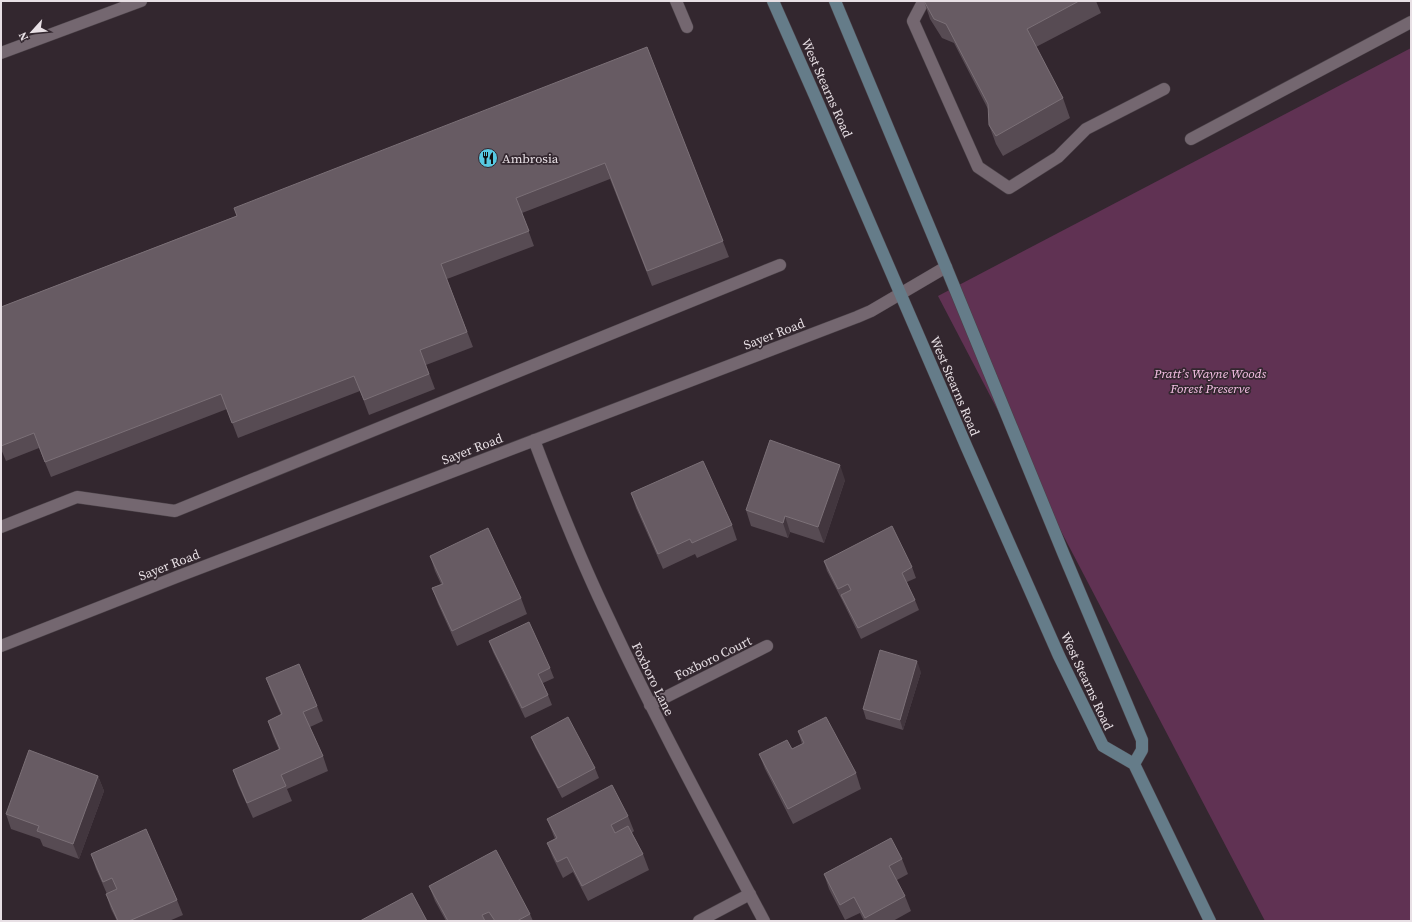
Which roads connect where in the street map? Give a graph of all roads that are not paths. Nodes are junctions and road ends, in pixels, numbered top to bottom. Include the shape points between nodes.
1 (140, 1) edge
2 (676, 1) edge
3 (773, 1) edge
4 (835, 1) edge
5 (924, 1) edge
6 (1411, 22) edge
7 (687, 27) dead end
8 (1, 53) edge
9 (1164, 89) dead end
10 (1191, 139) dead end
11 (780, 265) dead end
12 (946, 267) junction
13 (901, 294) junction
14 (534, 440) junction
15 (1, 527) edge
16 (1, 646) edge
17 (767, 646) dead end
18 (650, 705) junction
19 (1134, 764) junction
20 (750, 894) junction
21 (699, 921) edge
22 (764, 921) edge
23 (1210, 921) edge

1 - 8 street
2 - 7 street
3 - 13 main road, West Stearns Road
4 - 12 main road, West Stearns Road
5 - 9 street via 913,21 978,167 1010,188 1058,157 1086,129
6 - 10 street
11 - 15 street via 175,511 77,497
12 - 13 street, Sayer Road
12 - 19 main road, West Stearns Road via 1142,740 1142,750
13 - 14 street, Sayer Road via 857,317
13 - 19 main road, West Stearns Road via 1050,635 1103,746
14 - 16 street, Sayer Road
14 - 18 street, Foxboro Lane via 593,585
17 - 18 street, Foxboro Court
18 - 20 street, Foxboro Lane
19 - 23 main road
20 - 21 street
20 - 22 street, Foxboro Lane

